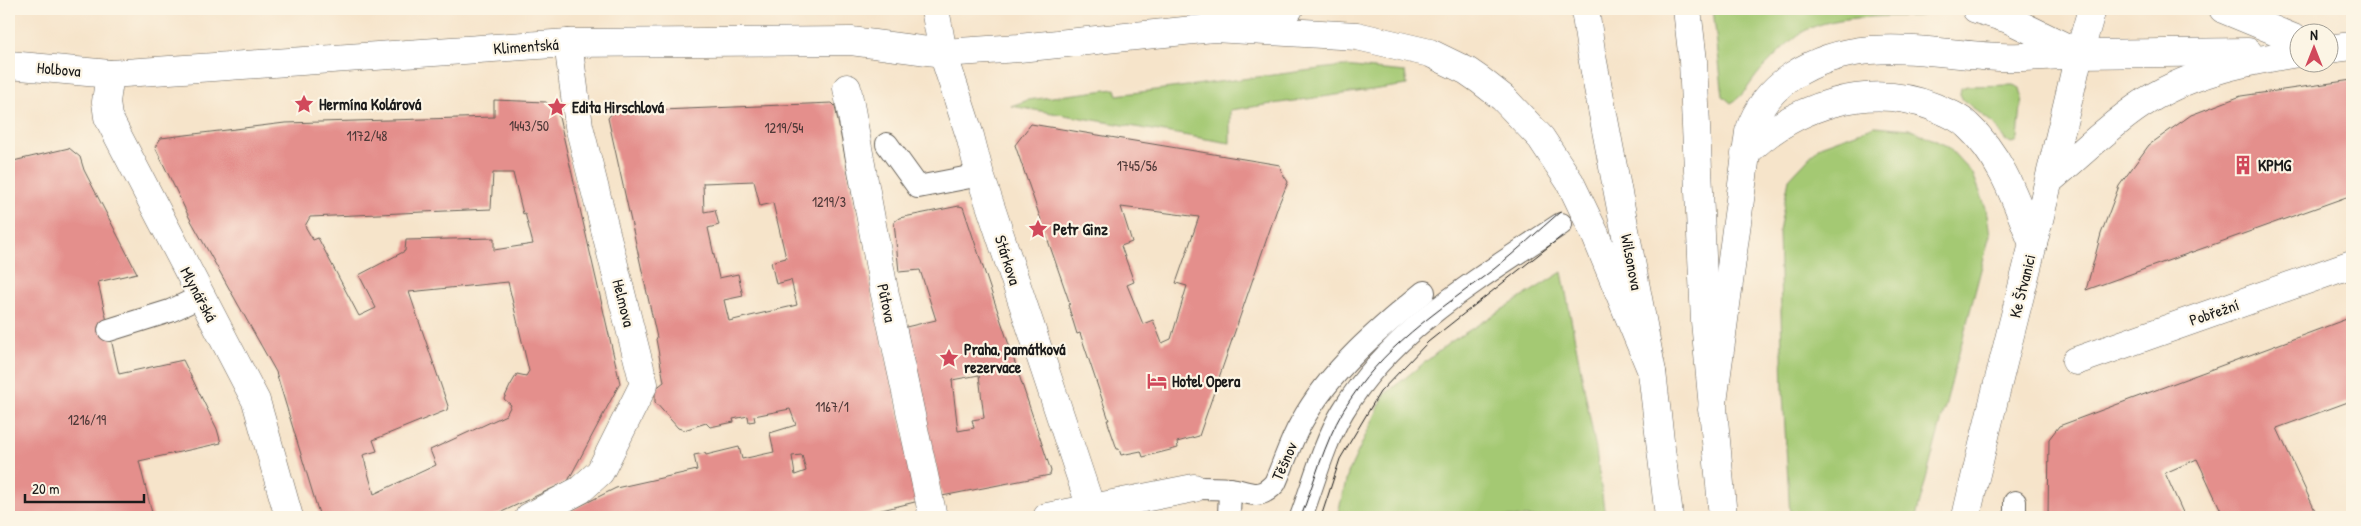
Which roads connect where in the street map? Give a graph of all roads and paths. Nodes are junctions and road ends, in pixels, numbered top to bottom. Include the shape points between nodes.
1 (935, 9) edge
2 (1289, 9) edge
3 (1585, 9) edge
4 (1687, 9) edge
5 (1976, 9) edge
6 (2076, 9) edge
7 (2092, 9) edge
8 (2223, 9) edge
9 (1213, 28) junction
10 (2288, 36) edge
11 (568, 43) junction
12 (2352, 46) edge
13 (2338, 48) edge
14 (2288, 52) edge
15 (943, 53) junction
16 (2079, 54) junction
17 (2288, 54) edge
18 (9, 65) edge
19 (110, 74) junction
20 (846, 88) dead end
21 (887, 144) dead end
22 (1745, 154) junction
23 (980, 175) junction
24 (2051, 179) junction
25 (1561, 224) dead end
26 (2033, 244) junction
27 (2352, 264) edge
28 (1424, 292) dead end
29 (200, 298) junction
30 (109, 330) dead end
31 (2076, 361) dead end
32 (1652, 372) junction
33 (1712, 410) junction
34 (1194, 488) joint
35 (1230, 489) junction
36 (1093, 513) edge
37 (289, 517) edge
38 (529, 517) edge
39 (934, 517) edge
40 (1047, 517) edge
41 (1229, 517) edge
42 (1301, 517) edge
43 (1669, 517) edge
44 (1723, 517) edge
45 (1966, 517) edge

1 - 15 street, Stárkova
2 - 9 street
3 - 32 street, Wilsonova via 1590,51
4 - 33 street
5 - 16 street via 2008,19
6 - 16 street
7 - 16 street
8 - 10 street
9 - 15 street, Klimentská
9 - 32 street via 1357,36 1430,53 1467,71 1504,98 1558,163 1595,234
11 - 15 street, Klimentská via 851,41
11 - 19 street, Klimentská
11 - 38 street, Helmova via 579,126 644,384 600,472 580,490
12 - 13 street
14 - 16 street
15 - 23 street, Stárkova
16 - 22 street via 1999,57 1893,48 1838,55 1797,73 1771,94 1753,118
16 - 24 street, Ke Štvanici
17 - 24 street via 2245,61 2183,81 2140,106
18 - 19 street, Holbova
19 - 29 street, Mlynářská via 106,102 108,117
20 - 39 street, Půtova via 884,290
21 - 23 lane via 918,187
22 - 26 street via 1790,118 1824,104 1850,98 1903,98 1926,104 1966,124 1991,152 2005,174
22 - 33 street
23 - 36 street, Stárkova
24 - 26 street, Ke Štvanici
25 - 42 lane via 1417,325 1390,350 1342,412
26 - 45 street, Ke Štvanici
27 - 31 street, Pobřežní
28 - 35 lane, Těšnov via 1385,324 1324,388 1301,423 1269,490 1251,495
29 - 30 lane
29 - 37 street, Mlynářská via 256,401
32 - 43 street, Wilsonova
33 - 44 street
34 - 35 lane, Těšnov
34 - 36 street, Těšnov
35 - 41 lane
36 - 40 street, Těšnov

